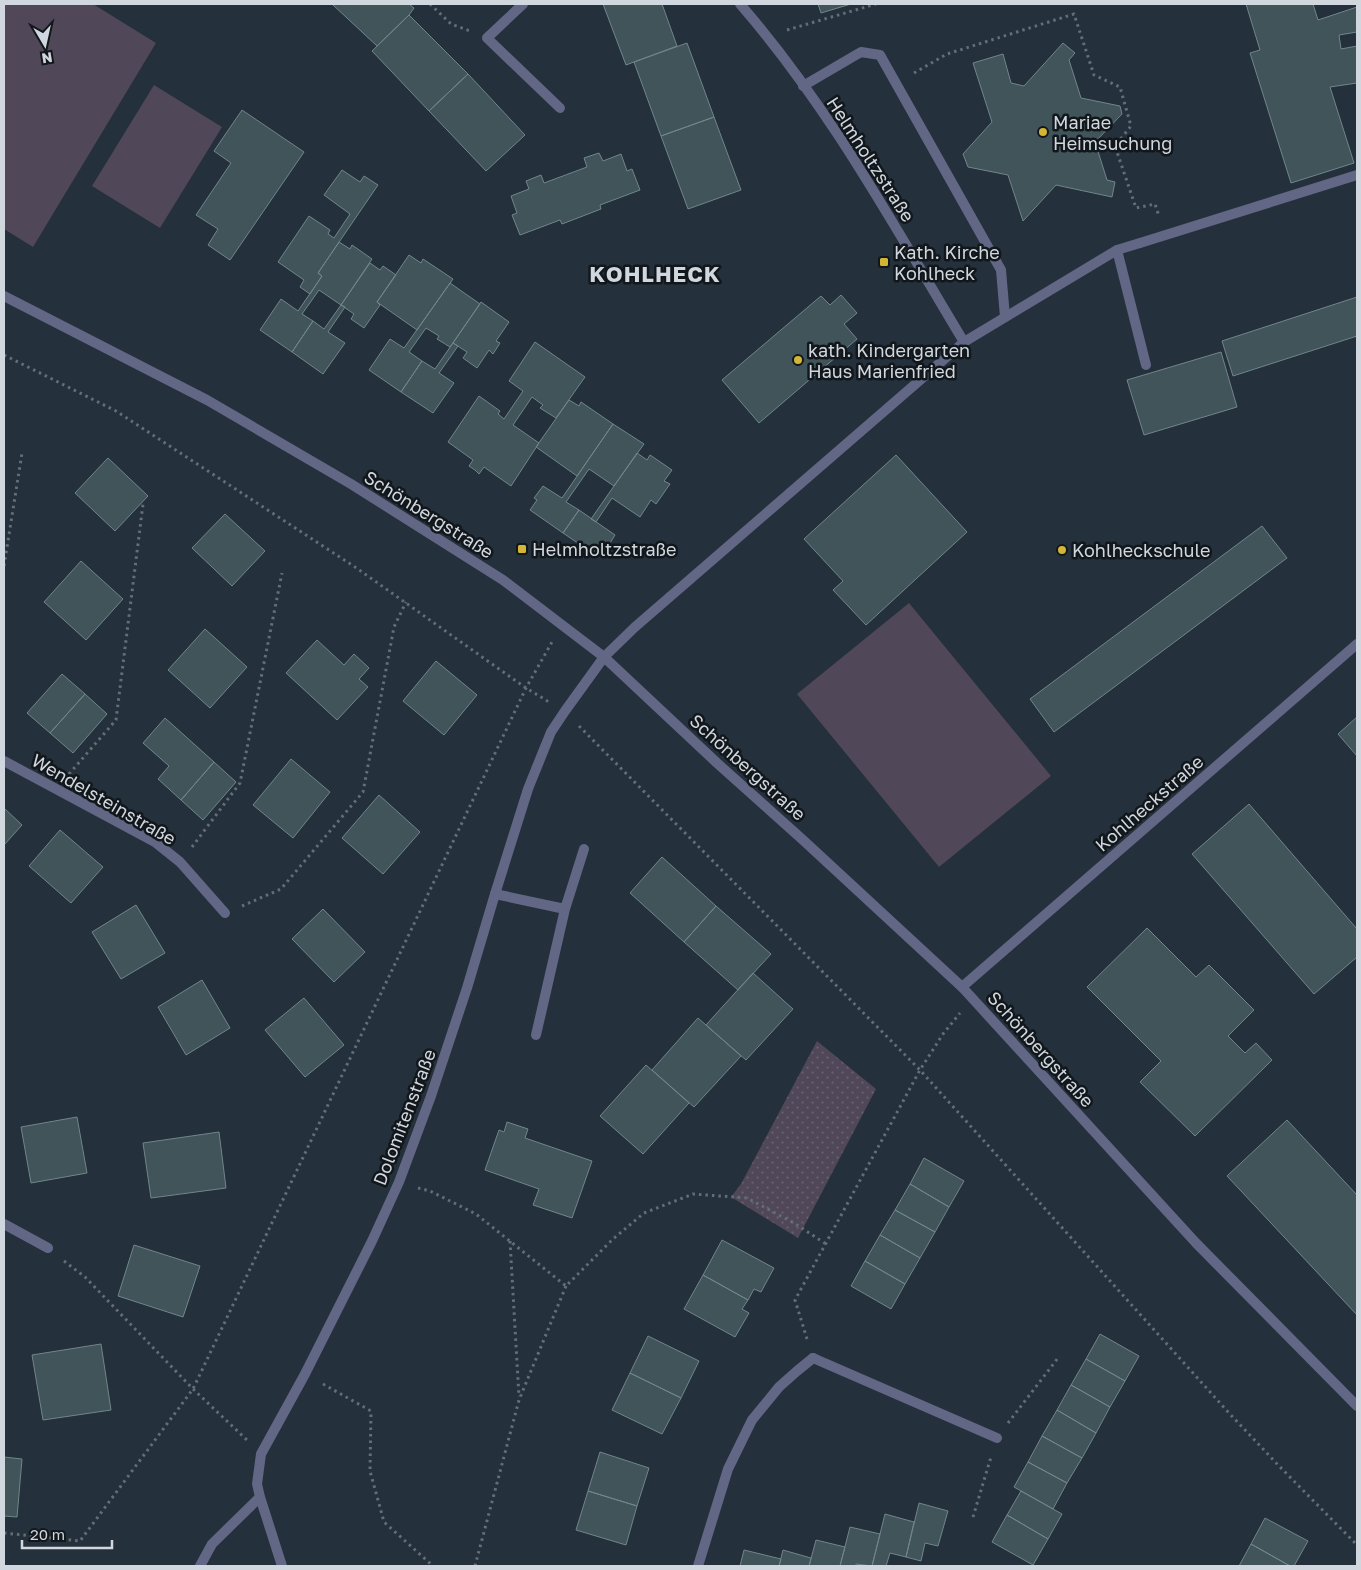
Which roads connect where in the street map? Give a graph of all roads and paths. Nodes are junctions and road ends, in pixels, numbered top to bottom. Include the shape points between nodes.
1 (430, 4) edge
2 (523, 4) edge
3 (740, 4) edge
4 (876, 4) edge
5 (767, 36) junction
6 (487, 38) junction
7 (895, 83) junction
8 (803, 86) junction
9 (560, 108) dead end
10 (1357, 175) edge
11 (1166, 235) junction
12 (1117, 250) junction
13 (4, 296) edge
14 (1005, 317) junction
15 (964, 342) junction
16 (4, 355) edge
17 (1146, 365) dead end
18 (22, 453) dead end
19 (143, 504) dead end
20 (4, 566) edge
21 (282, 573) dead end
22 (406, 602) junction
23 (562, 624) junction
24 (1357, 644) edge
25 (604, 657) junction
26 (526, 688) junction
27 (564, 711) junction
28 (4, 761) edge
29 (57, 789) junction
30 (584, 849) dead end
31 (180, 862) junction
32 (495, 894) junction
33 (565, 909) junction
34 (226, 913) joint
35 (962, 987) junction
36 (972, 998) junction
37 (536, 1035) dead end
38 (920, 1070) junction
39 (398, 1182) junction
40 (4, 1224) edge
41 (510, 1241) junction
42 (826, 1244) junction
43 (48, 1248) joint
44 (566, 1286) junction
45 (813, 1358) junction
46 (305, 1374) junction
47 (192, 1389) junction
48 (520, 1400) junction
49 (1357, 1406) edge
50 (997, 1438) dead end
51 (261, 1454) junction
52 (260, 1498) junction
53 (4, 1533) edge
54 (1357, 1544) edge
55 (200, 1566) edge
56 (282, 1566) edge
57 (433, 1566) edge
58 (475, 1566) edge
59 (698, 1566) edge

1 - 6 path via 451,24
2 - 6 street
3 - 5 street, Helmholtzstraße
4 - 5 path
5 - 8 street, Helmholtzstraße
6 - 9 street
7 - 8 street via 880,56 861,52
7 - 11 path via 947,54 1074,14 1094,75 1120,86 1131,126 1115,146 1136,208 1154,204
7 - 14 street via 1001,270
8 - 15 street, Helmholtzstraße via 833,126
10 - 11 street
11 - 12 street
12 - 14 street
12 - 17 street
13 - 23 street, Schönbergstraße via 207,400 334,474 503,580
14 - 15 street
15 - 25 street
16 - 22 path via 116,411
18 - 20 path
19 - 29 path via 116,720
21 - 31 path via 240,783
22 - 26 path
22 - 34 path via 394,626 363,792 281,889
23 - 25 street, Schönbergstraße
23 - 26 path
24 - 35 street, Kohlheckstraße
25 - 27 street, Dolomitenstraße
25 - 35 street, Schönbergstraße
26 - 27 path
26 - 47 path
27 - 32 street, Dolomitenstraße via 528,790
27 - 38 path
28 - 29 street, Wendelsteinstraße
29 - 31 street, Wendelsteinstraße via 155,842
30 - 33 street
31 - 34 street, Wendelsteinstraße
32 - 33 street
32 - 39 street, Dolomitenstraße via 431,1096
33 - 37 street
35 - 36 street, Schönbergstraße
36 - 38 path
36 - 49 street, Schönbergstraße via 1196,1243
38 - 42 path
38 - 54 path via 1229,1412
39 - 41 path via 430,1191 476,1214
39 - 46 street, Dolomitenstraße
40 - 43 street
41 - 44 path
41 - 48 path
42 - 44 path via 747,1198 693,1194 644,1213
42 - 45 path via 795,1300
43 - 47 path via 85,1277
44 - 48 path
45 - 50 street
45 - 59 street via 778,1387 752,1420 728,1469
46 - 51 street, Dolomitenstraße
46 - 57 path via 371,1411 370,1471 384,1522
47 - 51 path
47 - 53 path via 80,1541
48 - 58 path
51 - 52 street, Dolomitenstraße via 257,1484
52 - 55 street via 212,1544
52 - 56 street, Dolomitenstraße

